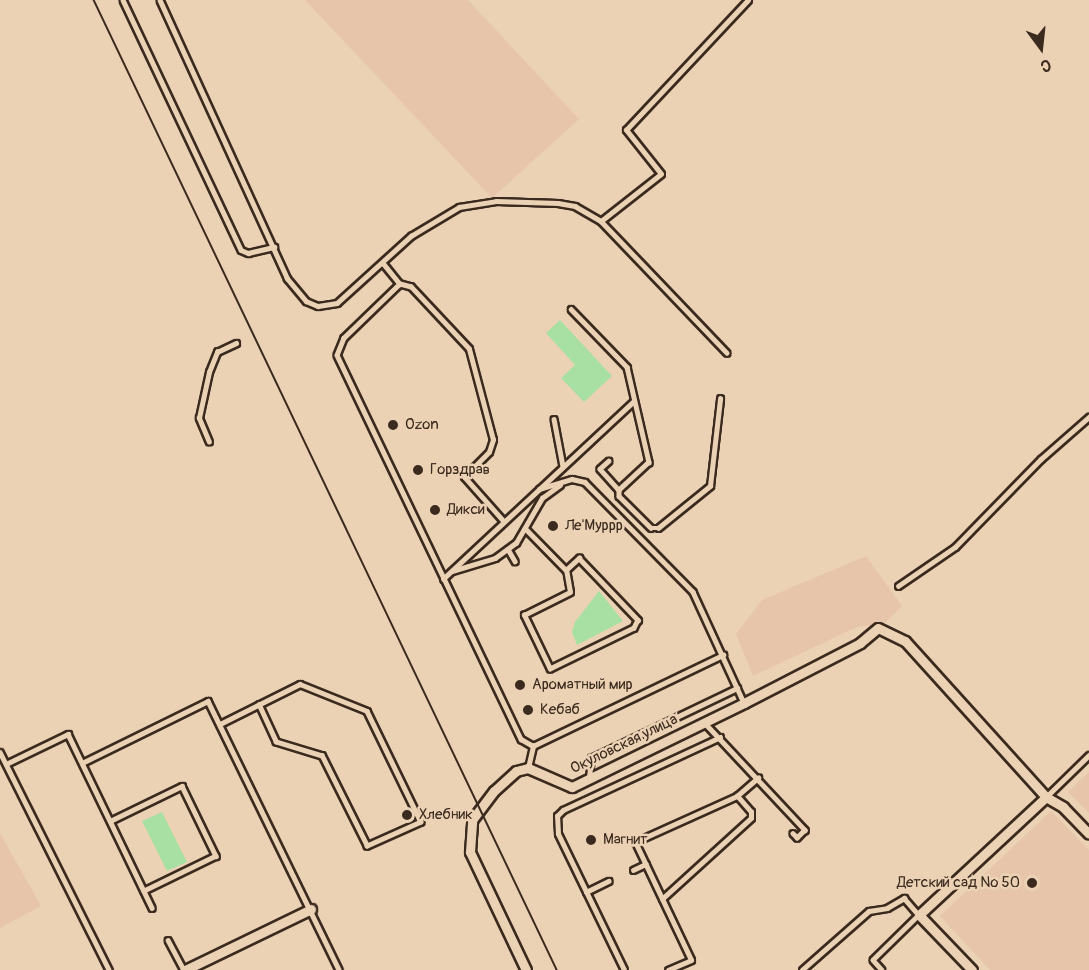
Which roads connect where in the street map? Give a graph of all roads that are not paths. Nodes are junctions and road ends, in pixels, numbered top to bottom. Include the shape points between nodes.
1 (123, 0) edge
2 (160, 0) edge
3 (748, 0) edge
4 (602, 221) junction
5 (274, 247) junction
6 (383, 263) junction
7 (400, 284) junction
8 (572, 309) dead end
9 (236, 343) dead end
10 (727, 353) dead end
11 (720, 399) dead end
12 (634, 401) junction
13 (1089, 417) edge
14 (554, 419) dead end
15 (209, 442) dead end
16 (609, 461) dead end
17 (563, 467) junction
18 (564, 482) junction
19 (539, 489) junction
20 (619, 490) junction
21 (504, 522) junction
22 (525, 528) junction
23 (508, 549) junction
24 (515, 561) dead end
25 (566, 570) junction
26 (451, 571) junction
27 (443, 579) junction
28 (897, 586) dead end
29 (723, 655) junction
30 (737, 688) junction
31 (744, 703) junction
32 (259, 705) junction
33 (704, 722) junction
34 (220, 724) junction
35 (720, 737) junction
36 (533, 746) junction
37 (0, 752) edge
38 (1089, 755) edge
39 (82, 763) junction
40 (6, 764) junction
41 (528, 768) junction
42 (589, 778) junction
43 (758, 778) junction
44 (737, 796) junction
45 (1046, 797) junction
46 (110, 821) junction
47 (793, 834) dead end
48 (1089, 834) edge
49 (646, 864) junction
50 (633, 870) dead end
51 (609, 881) dead end
52 (144, 891) junction
53 (586, 892) junction
54 (662, 899) junction
55 (152, 908) dead end
56 (311, 909) junction
57 (920, 915) junction
58 (168, 940) dead end
59 (109, 970) edge
60 (184, 970) edge
61 (339, 970) edge
62 (526, 970) edge
63 (624, 970) edge
64 (668, 970) edge
65 (802, 970) edge
66 (882, 970) edge
67 (972, 970) edge

1 - 5 lane via 241,250 248,253
2 - 5 lane
3 - 4 lane via 626,130 661,174
4 - 6 lane via 575,206 558,203 474,203 445,212
4 - 10 lane
5 - 6 lane via 297,294 318,306 338,303
6 - 7 lane
7 - 21 lane via 411,287 469,349 493,440 489,452 464,477
7 - 27 lane via 344,338 337,355
8 - 12 lane via 627,367
9 - 15 lane via 217,352 209,372 199,418
11 - 20 lane via 710,486 658,528 651,528 619,496
12 - 17 lane
12 - 20 lane via 649,462
13 - 28 lane via 955,547
14 - 17 lane
16 - 20 lane via 600,470
17 - 19 lane
18 - 19 lane
18 - 22 lane via 542,498
18 - 29 lane via 585,482 693,592
19 - 21 lane
21 - 26 lane
22 - 23 lane
22 - 25 lane
23 - 24 lane
23 - 26 lane via 495,558
25 - 25 lane via 570,592 524,615 550,669 634,628 638,620 579,558
26 - 27 lane
27 - 36 lane via 521,739
29 - 30 lane
29 - 36 lane
30 - 31 lane
30 - 42 lane via 591,758
31 - 33 street, Окуловская улица
31 - 45 street, Окуловская улица via 860,643 879,628 897,634
32 - 32 lane via 276,742 322,756 367,846 421,822 367,711 300,684
32 - 34 lane
33 - 35 lane
33 - 42 street, Окуловская улица
34 - 39 lane via 208,701
34 - 56 lane
35 - 43 lane
35 - 53 lane via 557,816 558,834
36 - 41 lane
37 - 40 lane
38 - 45 lane
39 - 40 lane via 68,734
39 - 46 lane
40 - 59 lane
41 - 42 street, Окуловская улица via 568,787
41 - 62 street via 516,771 494,791 472,820 470,830 470,852
43 - 44 lane
43 - 47 lane via 805,830 797,838
44 - 49 lane via 635,842
44 - 54 lane via 751,812 751,818
45 - 48 street via 1063,807
45 - 57 street
46 - 52 lane
46 - 52 lane via 182,786 187,796 216,856
49 - 50 lane
49 - 54 lane
51 - 53 lane
52 - 55 lane
53 - 63 lane
54 - 64 lane via 692,960
56 - 60 street
56 - 61 lane
57 - 65 lane via 904,898 887,908 868,911
57 - 66 lane via 873,960
57 - 67 street
58 - 60 lane

